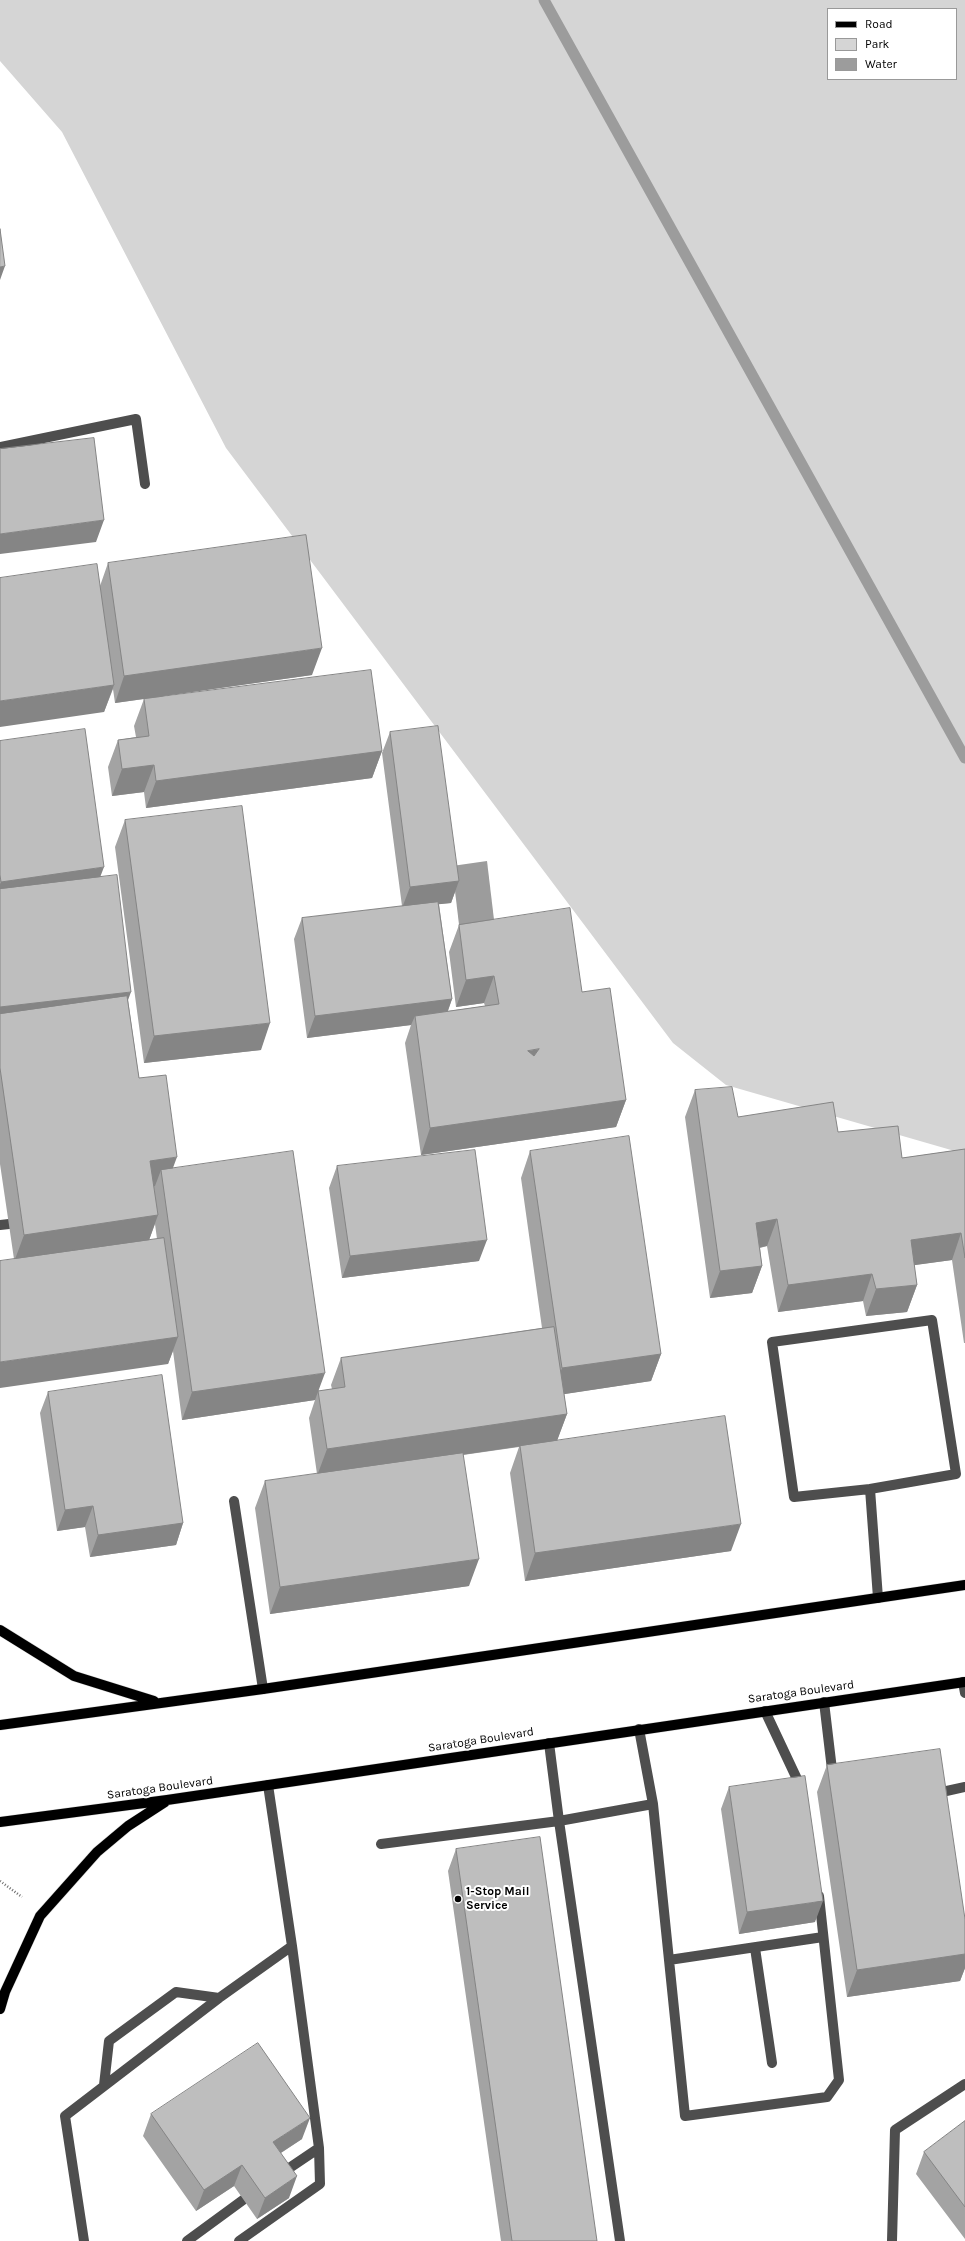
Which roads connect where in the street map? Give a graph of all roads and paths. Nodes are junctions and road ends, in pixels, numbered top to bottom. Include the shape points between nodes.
1 (0, 447) edge
2 (145, 484) dead end
3 (870, 1489) junction
4 (234, 1501) dead end
5 (965, 1585) edge
6 (878, 1598) junction
7 (0, 1630) edge
8 (964, 1682) edge
9 (264, 1689) junction
10 (965, 1693) edge
11 (158, 1702) junction
12 (824, 1702) junction
13 (765, 1710) junction
14 (0, 1725) edge
15 (639, 1729) junction
16 (550, 1743) junction
17 (268, 1785) junction
18 (965, 1787) edge
19 (834, 1790) edge
20 (933, 1794) edge
21 (167, 1800) junction
22 (802, 1801) edge
23 (653, 1804) junction
24 (558, 1821) junction
25 (0, 1822) edge
26 (381, 1844) dead end
27 (0, 1881) edge
28 (817, 1883) edge
29 (27, 1900) dead end
30 (823, 1937) junction
31 (292, 1946) junction
32 (755, 1948) junction
33 (669, 1960) junction
34 (218, 1998) junction
35 (0, 2009) edge
36 (772, 2063) dead end
37 (965, 2084) edge
38 (104, 2085) junction
39 (319, 2148) junction
40 (275, 2178) edge
41 (243, 2200) dead end
42 (84, 2241) edge
43 (188, 2241) edge
44 (240, 2241) edge
45 (620, 2241) edge
46 (892, 2241) edge

1 - 2 lane via 136,419
3 - 3 lane via 794,1498 772,1342 932,1320 956,1474
3 - 6 lane
4 - 9 lane
5 - 6 main road
6 - 9 main road
7 - 11 main road via 74,1676
8 - 10 lane
8 - 12 main road, Saratoga Boulevard
9 - 11 main road
11 - 14 main road
12 - 13 main road, Saratoga Boulevard
12 - 19 lane
13 - 15 main road, Saratoga Boulevard
13 - 22 lane via 797,1779
15 - 16 main road, Saratoga Boulevard
15 - 23 lane
16 - 17 main road, Saratoga Boulevard
16 - 24 lane
17 - 21 main road, Saratoga Boulevard
17 - 31 lane
18 - 20 lane
21 - 25 main road, Saratoga Boulevard
21 - 35 main road via 128,1826 96,1852 40,1916 5,1992
23 - 24 lane
23 - 33 lane
24 - 26 lane
24 - 45 lane
27 - 29 path
28 - 30 lane
30 - 32 lane
30 - 33 lane via 840,2080 827,2097 685,2116
31 - 34 lane
31 - 39 lane
32 - 33 lane
32 - 36 lane
34 - 38 lane
34 - 38 lane via 176,1992 109,2041
37 - 46 lane via 895,2130
38 - 42 lane via 65,2116
39 - 40 lane
39 - 44 lane via 320,2184
41 - 43 lane

